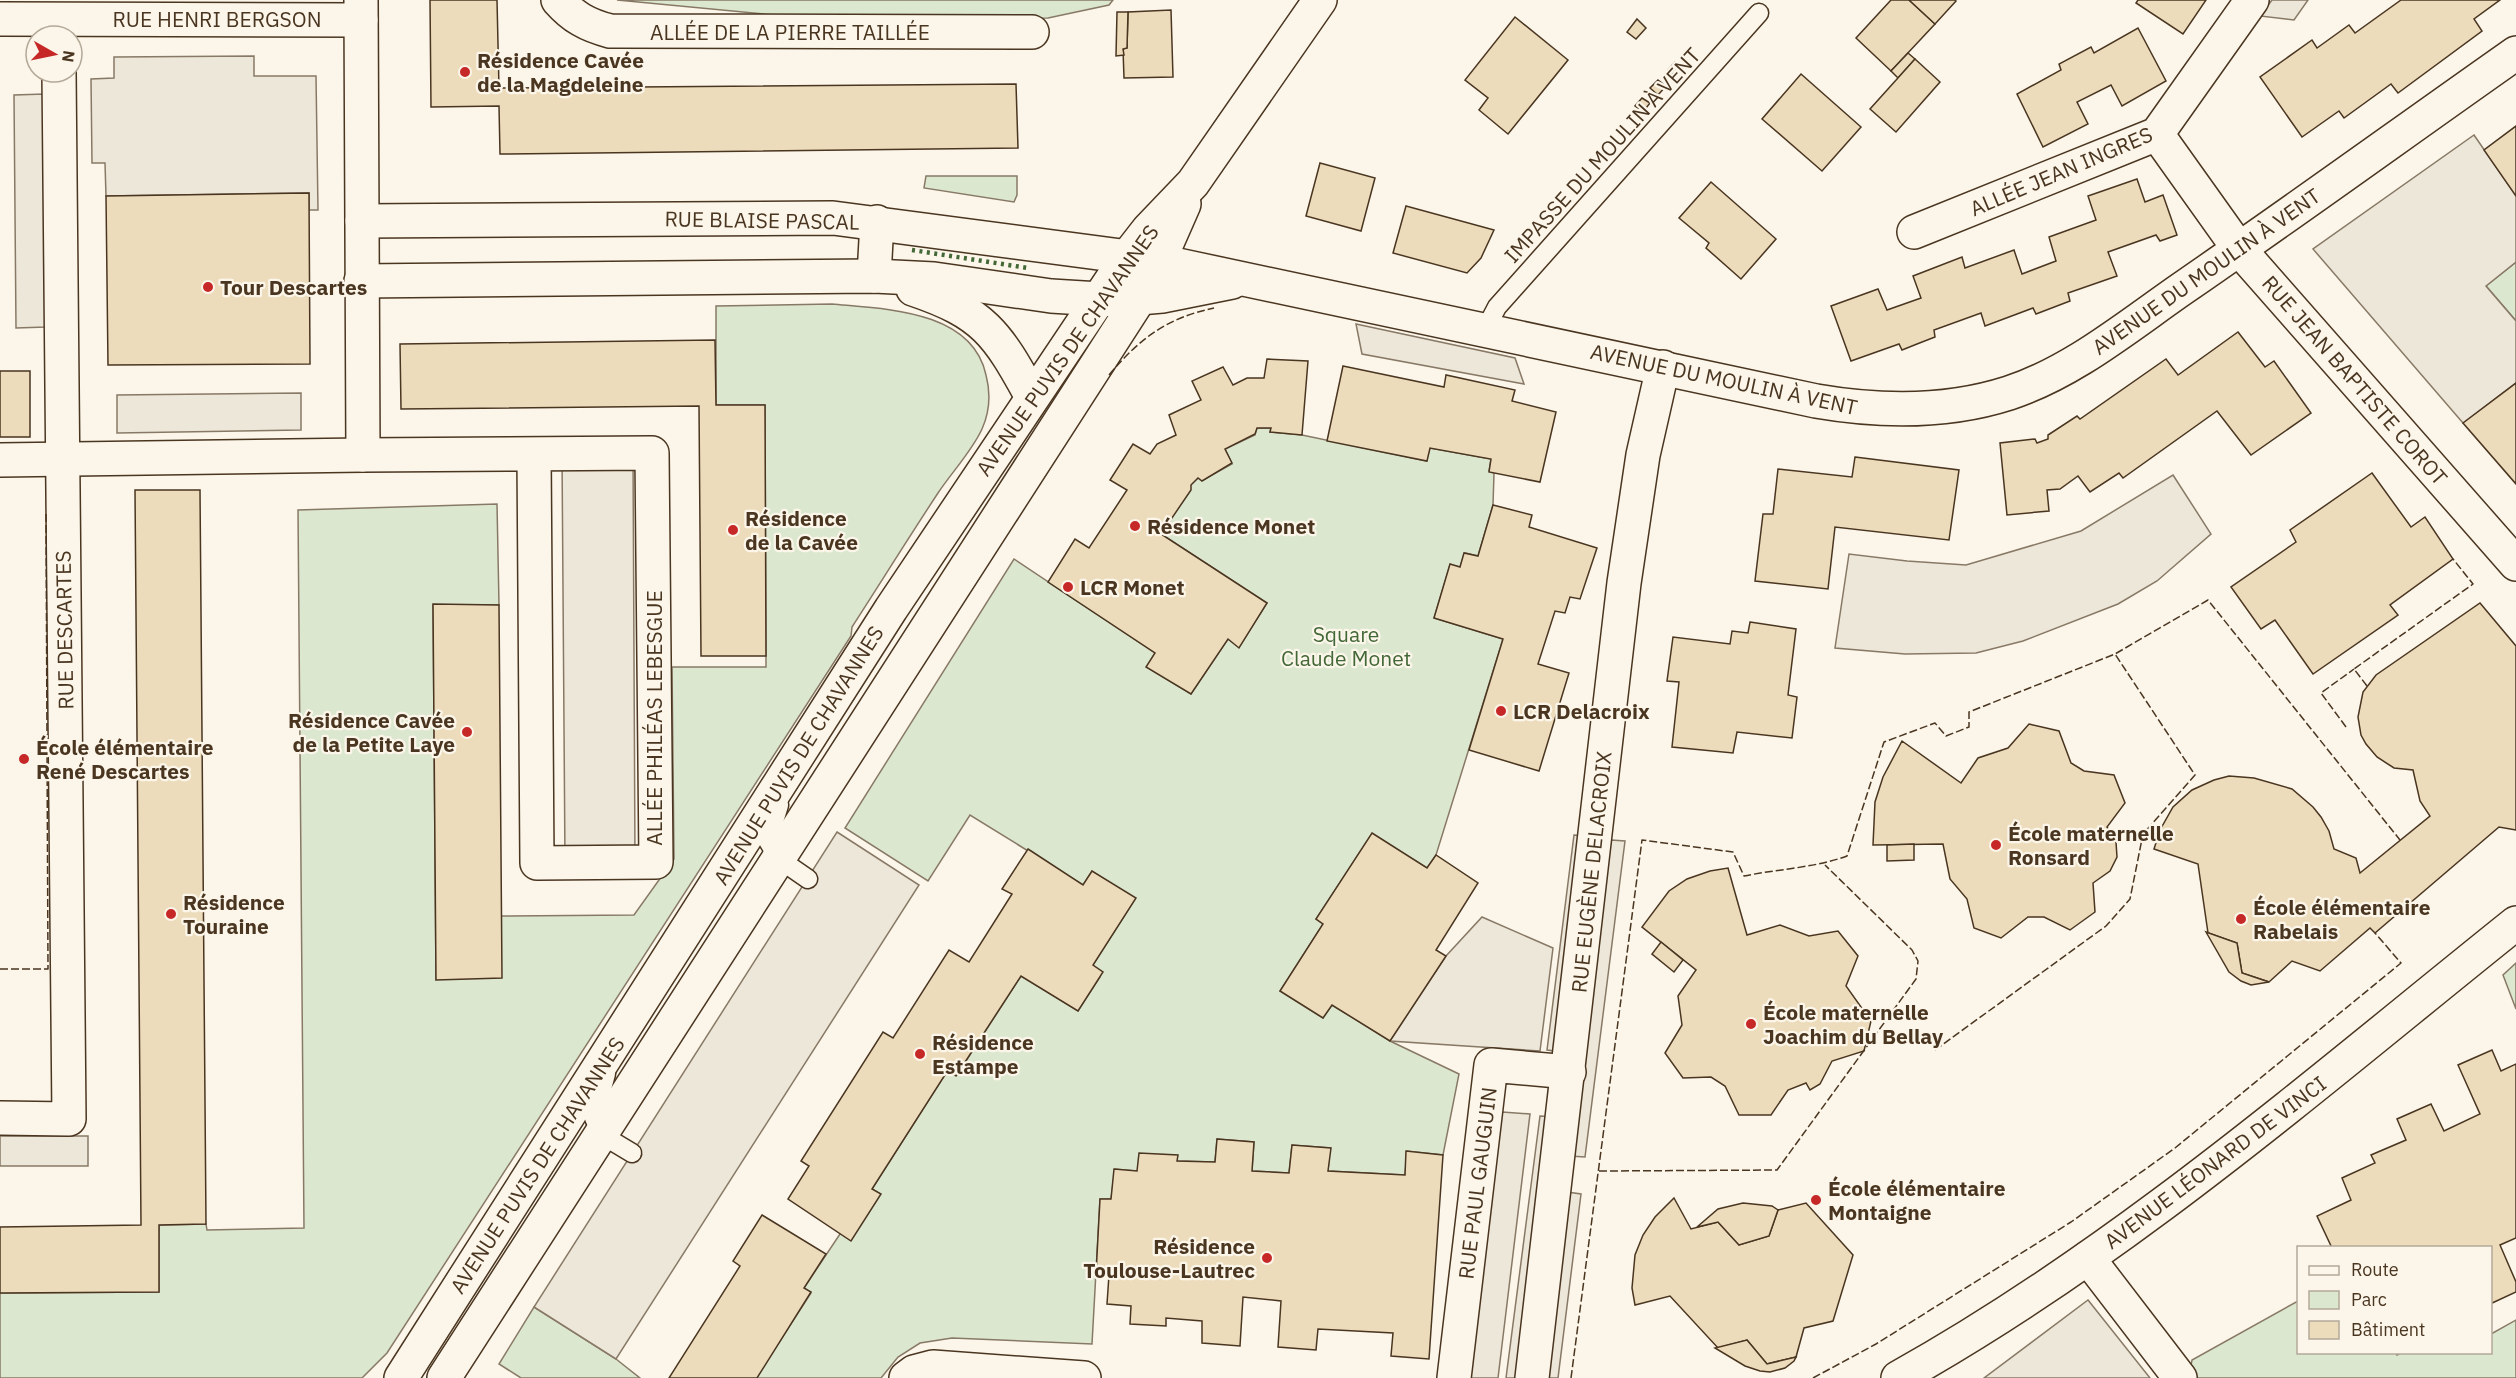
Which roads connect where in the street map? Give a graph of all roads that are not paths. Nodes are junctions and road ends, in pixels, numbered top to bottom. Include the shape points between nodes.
1 (558, 0) edge
2 (1320, 0) edge
3 (2252, 0) edge
4 (361, 10) edge
5 (1759, 13) dead end
6 (0, 19) edge
7 (37, 24) edge
8 (84, 26) edge
9 (1032, 32) dead end
10 (2516, 53) edge
11 (59, 84) edge
12 (2157, 134) junction
13 (1193, 183) junction
14 (362, 221) junction
15 (877, 222) junction
16 (1914, 232) dead end
17 (2239, 249) junction
18 (1127, 257) junction
19 (1159, 261) junction
20 (874, 276) junction
21 (361, 280) junction
22 (1243, 280) junction
23 (1139, 299) junction
24 (1097, 300) junction
25 (1485, 330) junction
26 (1663, 367) junction
27 (1032, 397) junction
28 (534, 454) junction
29 (363, 455) junction
30 (62, 458) junction
31 (0, 460) edge
32 (2516, 564) edge
33 (790, 766) junction
34 (779, 859) junction
35 (808, 879) dead end
36 (2516, 924) edge
37 (615, 1043) junction
38 (1569, 1072) junction
39 (0, 1119) edge
40 (602, 1135) junction
41 (632, 1153) dead end
42 (2088, 1258) junction
43 (401, 1378) edge
44 (444, 1378) edge
45 (906, 1378) edge
46 (1084, 1378) edge
47 (1454, 1378) edge
48 (1532, 1378) edge
49 (1898, 1378) edge
50 (2180, 1378) edge

1 - 9 street, ALLÉE DE LA PIERRE TAILLÉE via 574,17 610,31
2 - 13 street
3 - 12 street, ALLÉE JEAN INGRES
4 - 8 street, RUE HENRI BERGSON
4 - 14 street
5 - 25 lane, IMPASSE DU MOULIN À VENT via 1497,307
6 - 7 street, RUE HENRI BERGSON
10 - 17 street, AVENUE DU MOULIN À VENT
11 - 30 street, RUE DESCARTES
12 - 16 street, ALLÉE JEAN INGRES
12 - 17 street, RUE JEAN BAPTISTE COROT
13 - 18 street, AVENUE PUVIS DE CHAVANNES
13 - 19 street, AVENUE PUVIS DE CHAVANNES
14 - 15 street, RUE BLAISE PASCAL via 833,218
14 - 21 street
15 - 18 street, RUE BLAISE PASCAL
15 - 20 street
17 - 26 street, AVENUE DU MOULIN À VENT via 2066,367 2034,383 1975,402 1909,409 1842,406
17 - 32 street, RUE JEAN BAPTISTE COROT
18 - 19 street, RUE BLAISE PASCAL
18 - 24 street, AVENUE PUVIS DE CHAVANNES
19 - 22 street, AVENUE DU MOULIN À VENT
19 - 23 street, AVENUE PUVIS DE CHAVANNES
20 - 21 street
20 - 24 street via 934,279
20 - 27 street via 950,302 982,323 1010,357
21 - 29 street
22 - 23 street
22 - 25 street, AVENUE DU MOULIN À VENT
23 - 24 street
23 - 34 street, AVENUE PUVIS DE CHAVANNES
24 - 27 street, AVENUE PUVIS DE CHAVANNES
25 - 26 street, AVENUE DU MOULIN À VENT
26 - 38 street, RUE EUGÈNE DELACROIX via 1642,455 1624,583
27 - 33 street, AVENUE PUVIS DE CHAVANNES
28 - 28 street, ALLÉE PHILÉAS LEBESGUE via 652,453 656,862 537,863
28 - 29 street, ALLÉE PHILÉAS LEBESGUE
29 - 30 street, ALLÉE PHILÉAS LEBESGUE
30 - 31 street, ALLÉE PHILÉAS LEBESGUE
30 - 39 street, RUE DESCARTES via 69,1119
33 - 34 lane via 768,841
33 - 37 street, AVENUE PUVIS DE CHAVANNES
34 - 35 lane
34 - 40 street, AVENUE PUVIS DE CHAVANNES
36 - 42 street, AVENUE LÉONARD DE VINCI via 2214,1166
37 - 40 lane via 594,1118
37 - 43 street, AVENUE PUVIS DE CHAVANNES
38 - 47 street, RUE PAUL GAUGUIN via 1491,1065
38 - 48 street, RUE EUGÈNE DELACROIX
40 - 41 lane
40 - 44 street, AVENUE PUVIS DE CHAVANNES
42 - 49 street, AVENUE LÉONARD DE VINCI via 1968,1338
42 - 50 street
45 - 46 street via 933,1367

